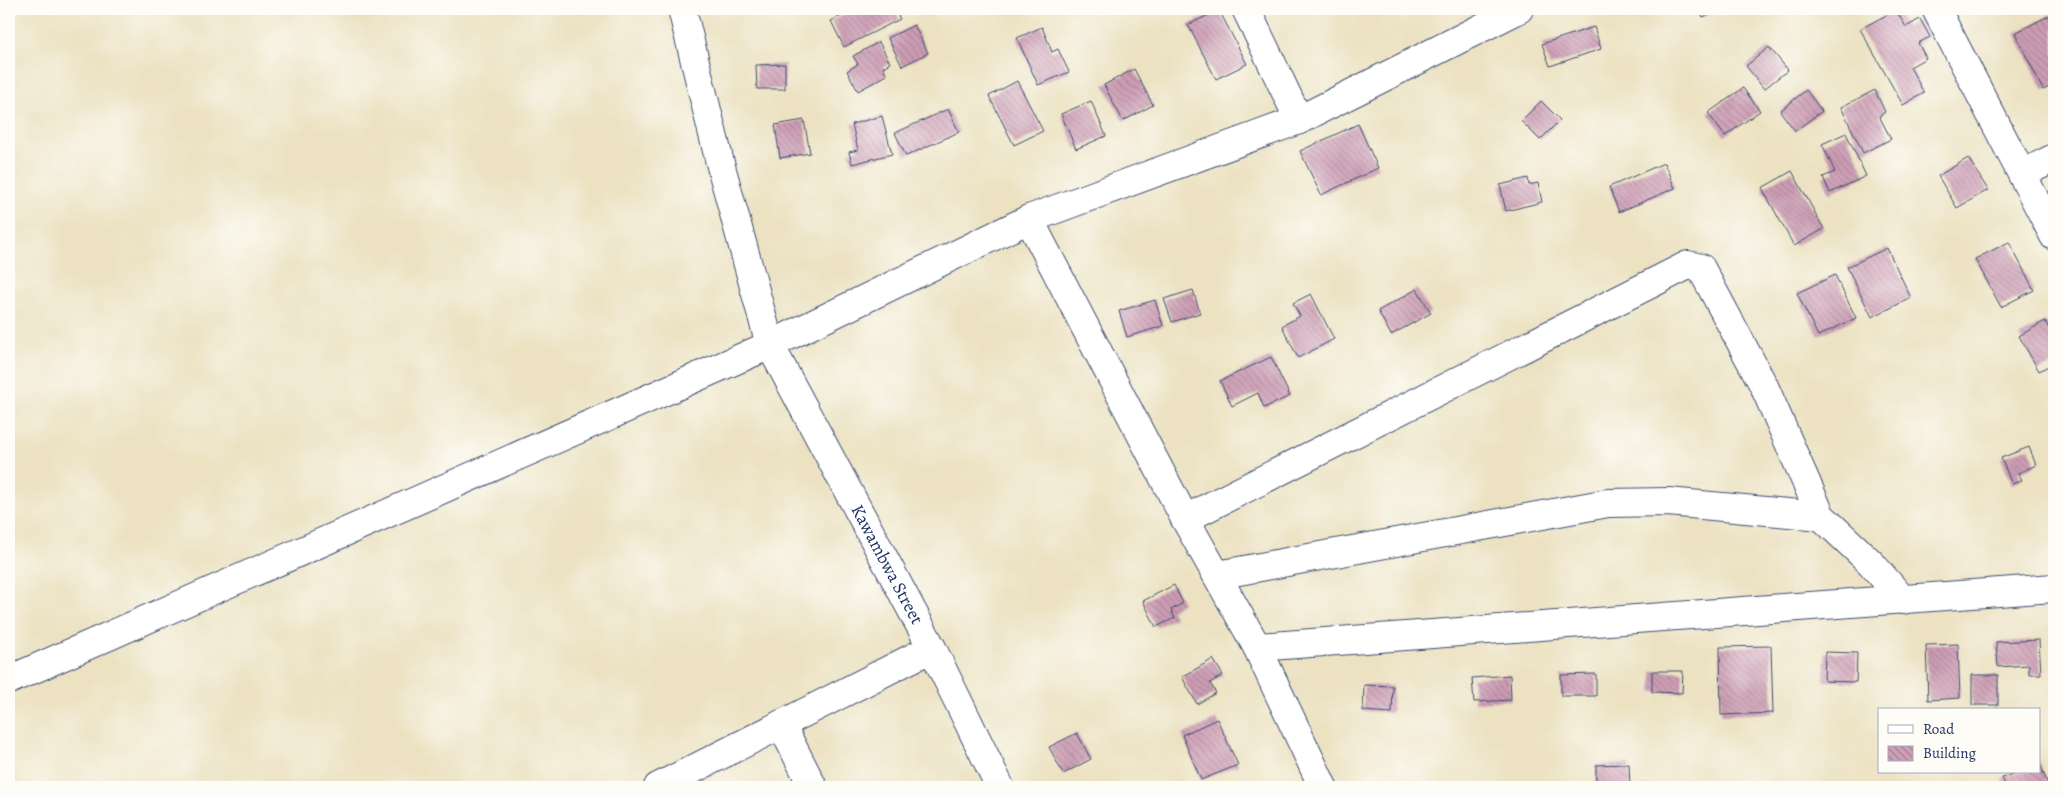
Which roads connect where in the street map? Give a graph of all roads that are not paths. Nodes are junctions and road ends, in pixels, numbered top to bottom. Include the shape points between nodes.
1 (682, 9) edge
2 (1246, 9) edge
3 (1519, 9) edge
4 (1936, 9) edge
5 (1299, 120) junction
6 (2054, 158) edge
7 (2022, 174) junction
8 (1029, 219) junction
9 (2054, 236) edge
10 (770, 345) junction
11 (1821, 516) junction
12 (1185, 519) junction
13 (1218, 575) junction
14 (2054, 588) edge
15 (1903, 600) junction
16 (1257, 647) junction
17 (932, 648) junction
18 (9, 680) edge
19 (781, 724) junction
20 (658, 787) edge
21 (814, 787) edge
22 (1000, 787) edge
23 (1323, 787) edge

1 - 10 street, Kawambwa Street
2 - 5 street
3 - 5 street
4 - 7 street
5 - 8 street
6 - 7 street
7 - 9 street
8 - 10 street
8 - 12 street
10 - 17 street, Kawambwa Street
10 - 18 street
11 - 12 street via 1764,386 1706,276 1701,268 1688,265
11 - 13 street via 1668,502 1608,503
11 - 15 street via 1872,563
12 - 13 street
13 - 16 street
14 - 15 street
15 - 16 street
16 - 23 street
17 - 19 street
17 - 22 street, Kawambwa Street
19 - 20 street
19 - 21 street

